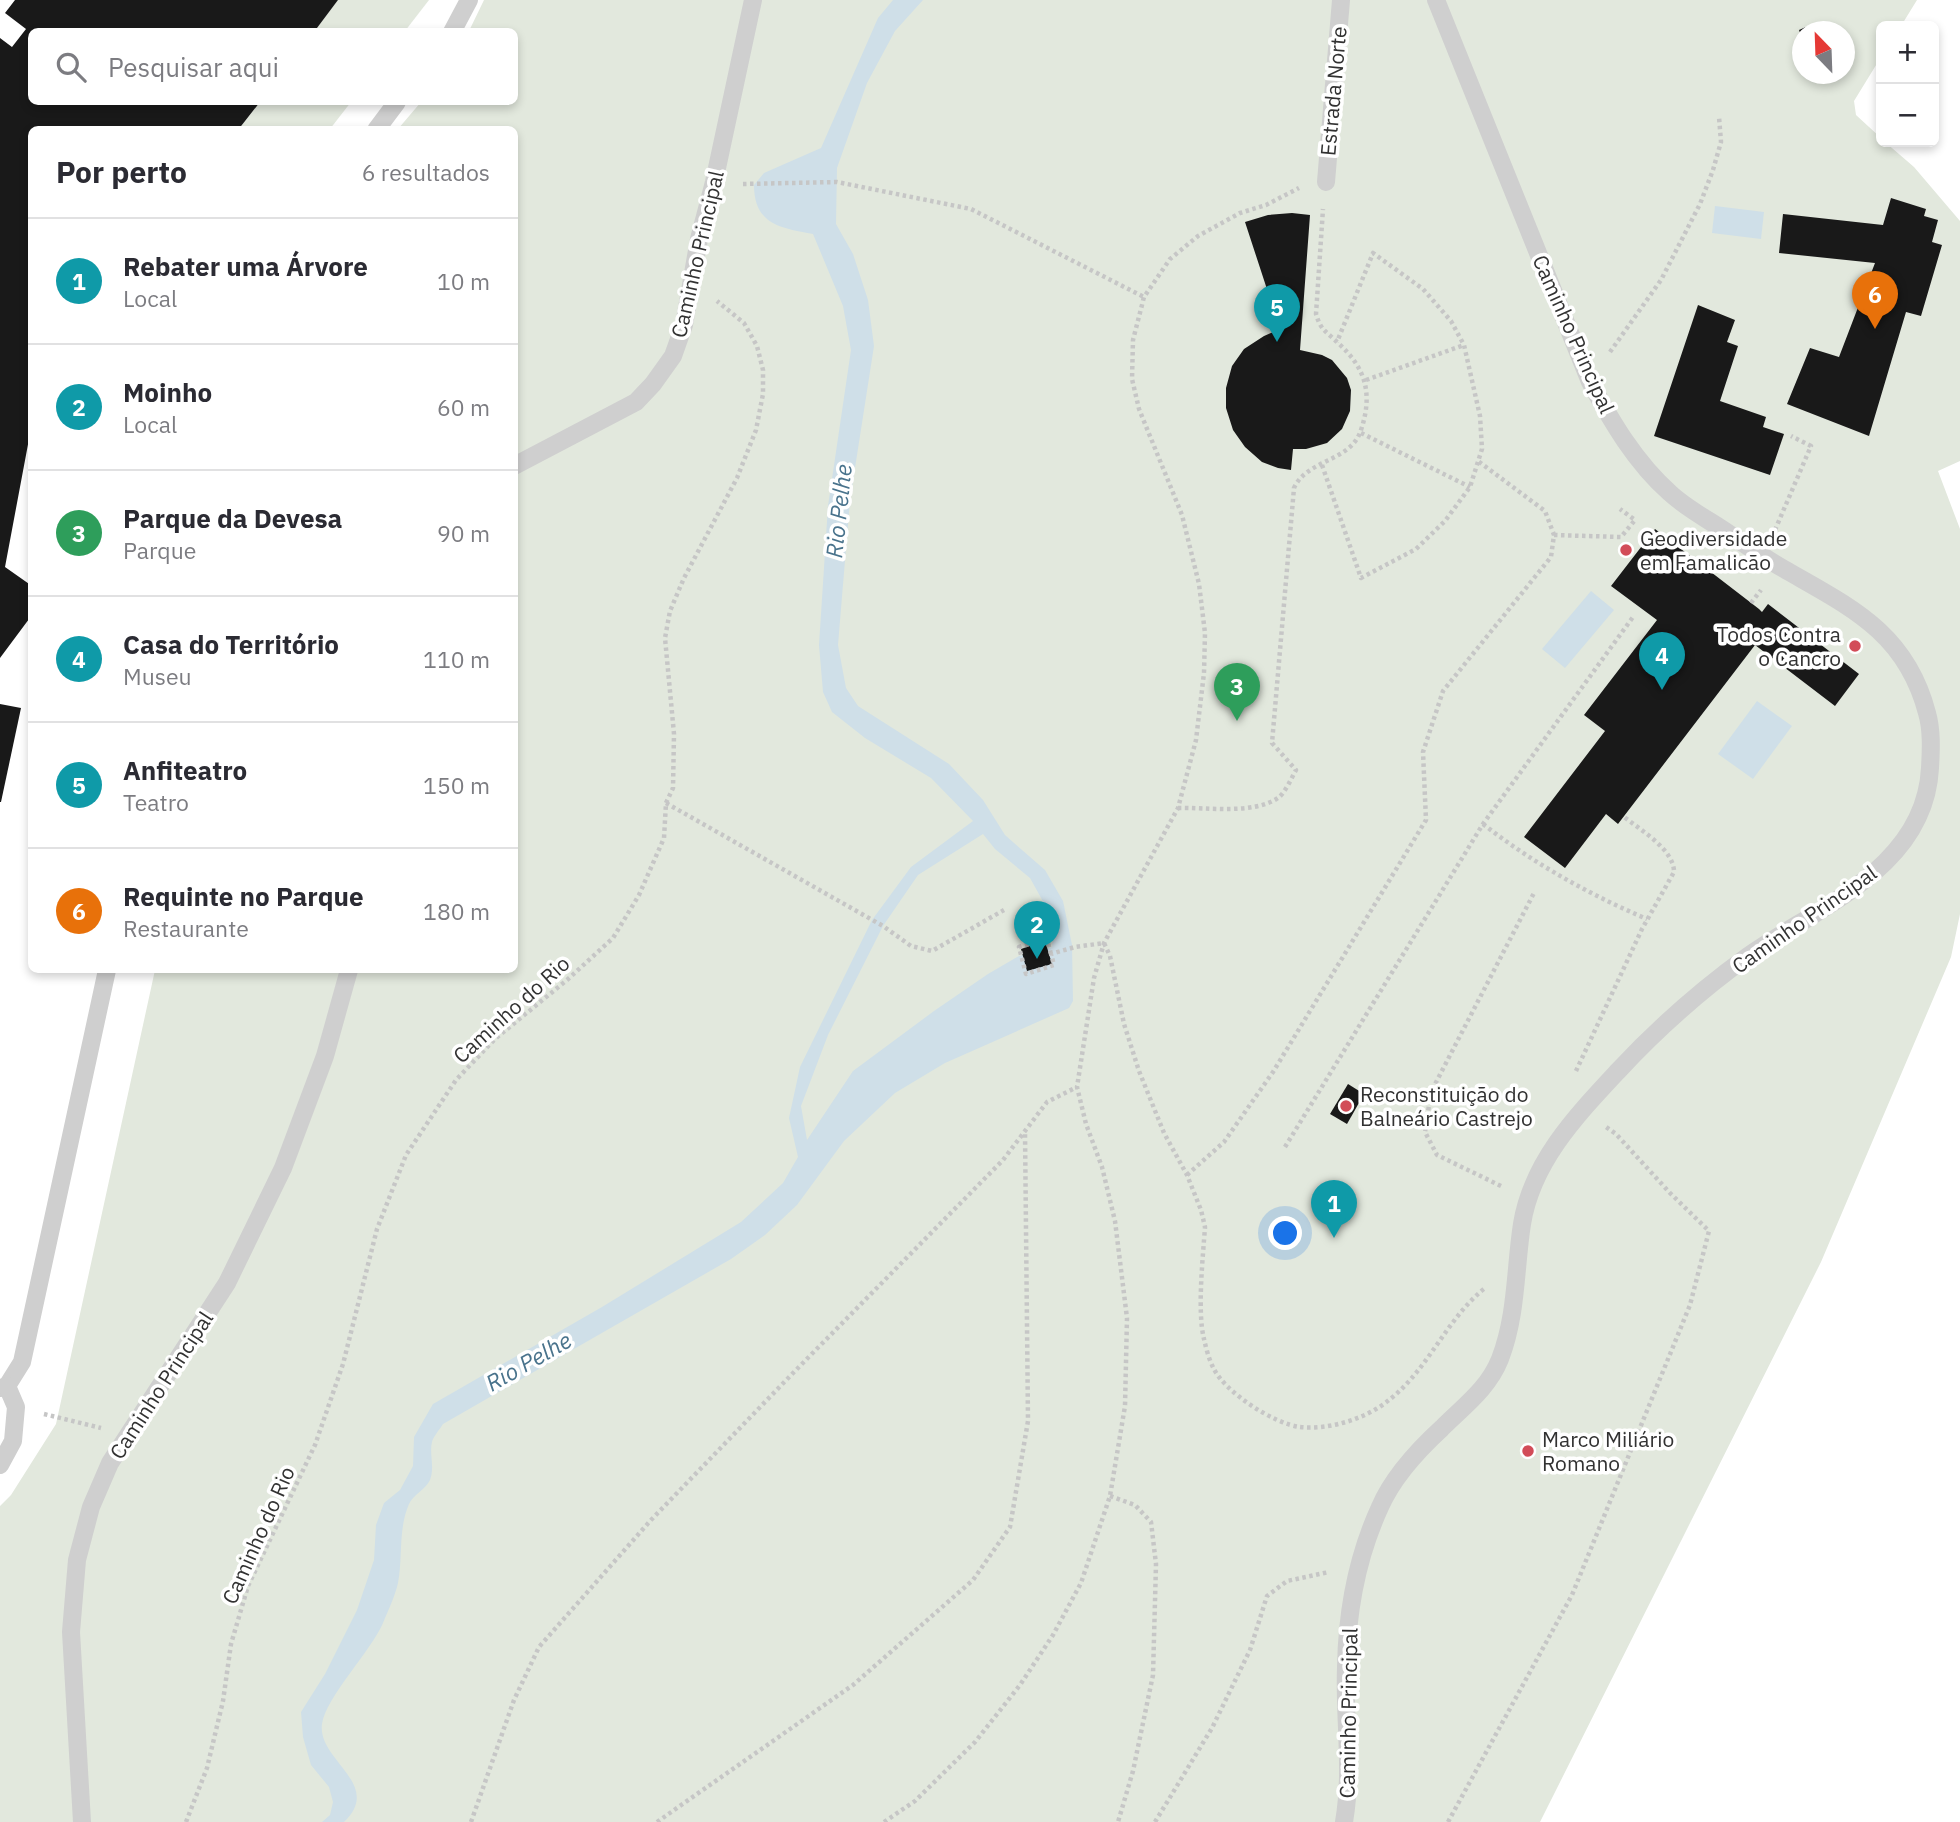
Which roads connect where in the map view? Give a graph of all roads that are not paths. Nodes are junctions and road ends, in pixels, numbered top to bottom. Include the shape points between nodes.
1 (469, 0) edge
2 (753, 0) edge
3 (1341, 0) edge
4 (1436, 0) edge
5 (454, 28) edge
6 (395, 105) edge
7 (379, 126) edge
8 (1326, 182) road end
9 (518, 464) edge
10 (106, 973) edge
11 (348, 973) edge
12 (4, 1387) edge
13 (0, 1465) edge
14 (82, 1822) edge
15 (1344, 1822) edge

1 - 5 lane
2 - 9 lane, Caminho Principal via 684,325 673,356 636,402
3 - 8 lane, Estrada Norte
4 - 15 lane, Caminho Principal via 1590,382 1619,434 1671,494 1874,624 1894,645 1916,682 1928,715 1931,749 1929,784 1919,819 1891,857 1858,886 1746,957 1682,1008 1621,1068 1562,1135 1541,1167 1527,1199 1510,1328 1498,1364 1479,1395 1409,1462 1381,1503 1359,1566 1349,1614
6 - 7 lane
10 - 12 lane via 22,1362
11 - 14 lane, Caminho Principal via 325,1056 283,1168 227,1283 110,1463 91,1507 78,1560 71,1632
12 - 13 lane via 16,1407 13,1441

